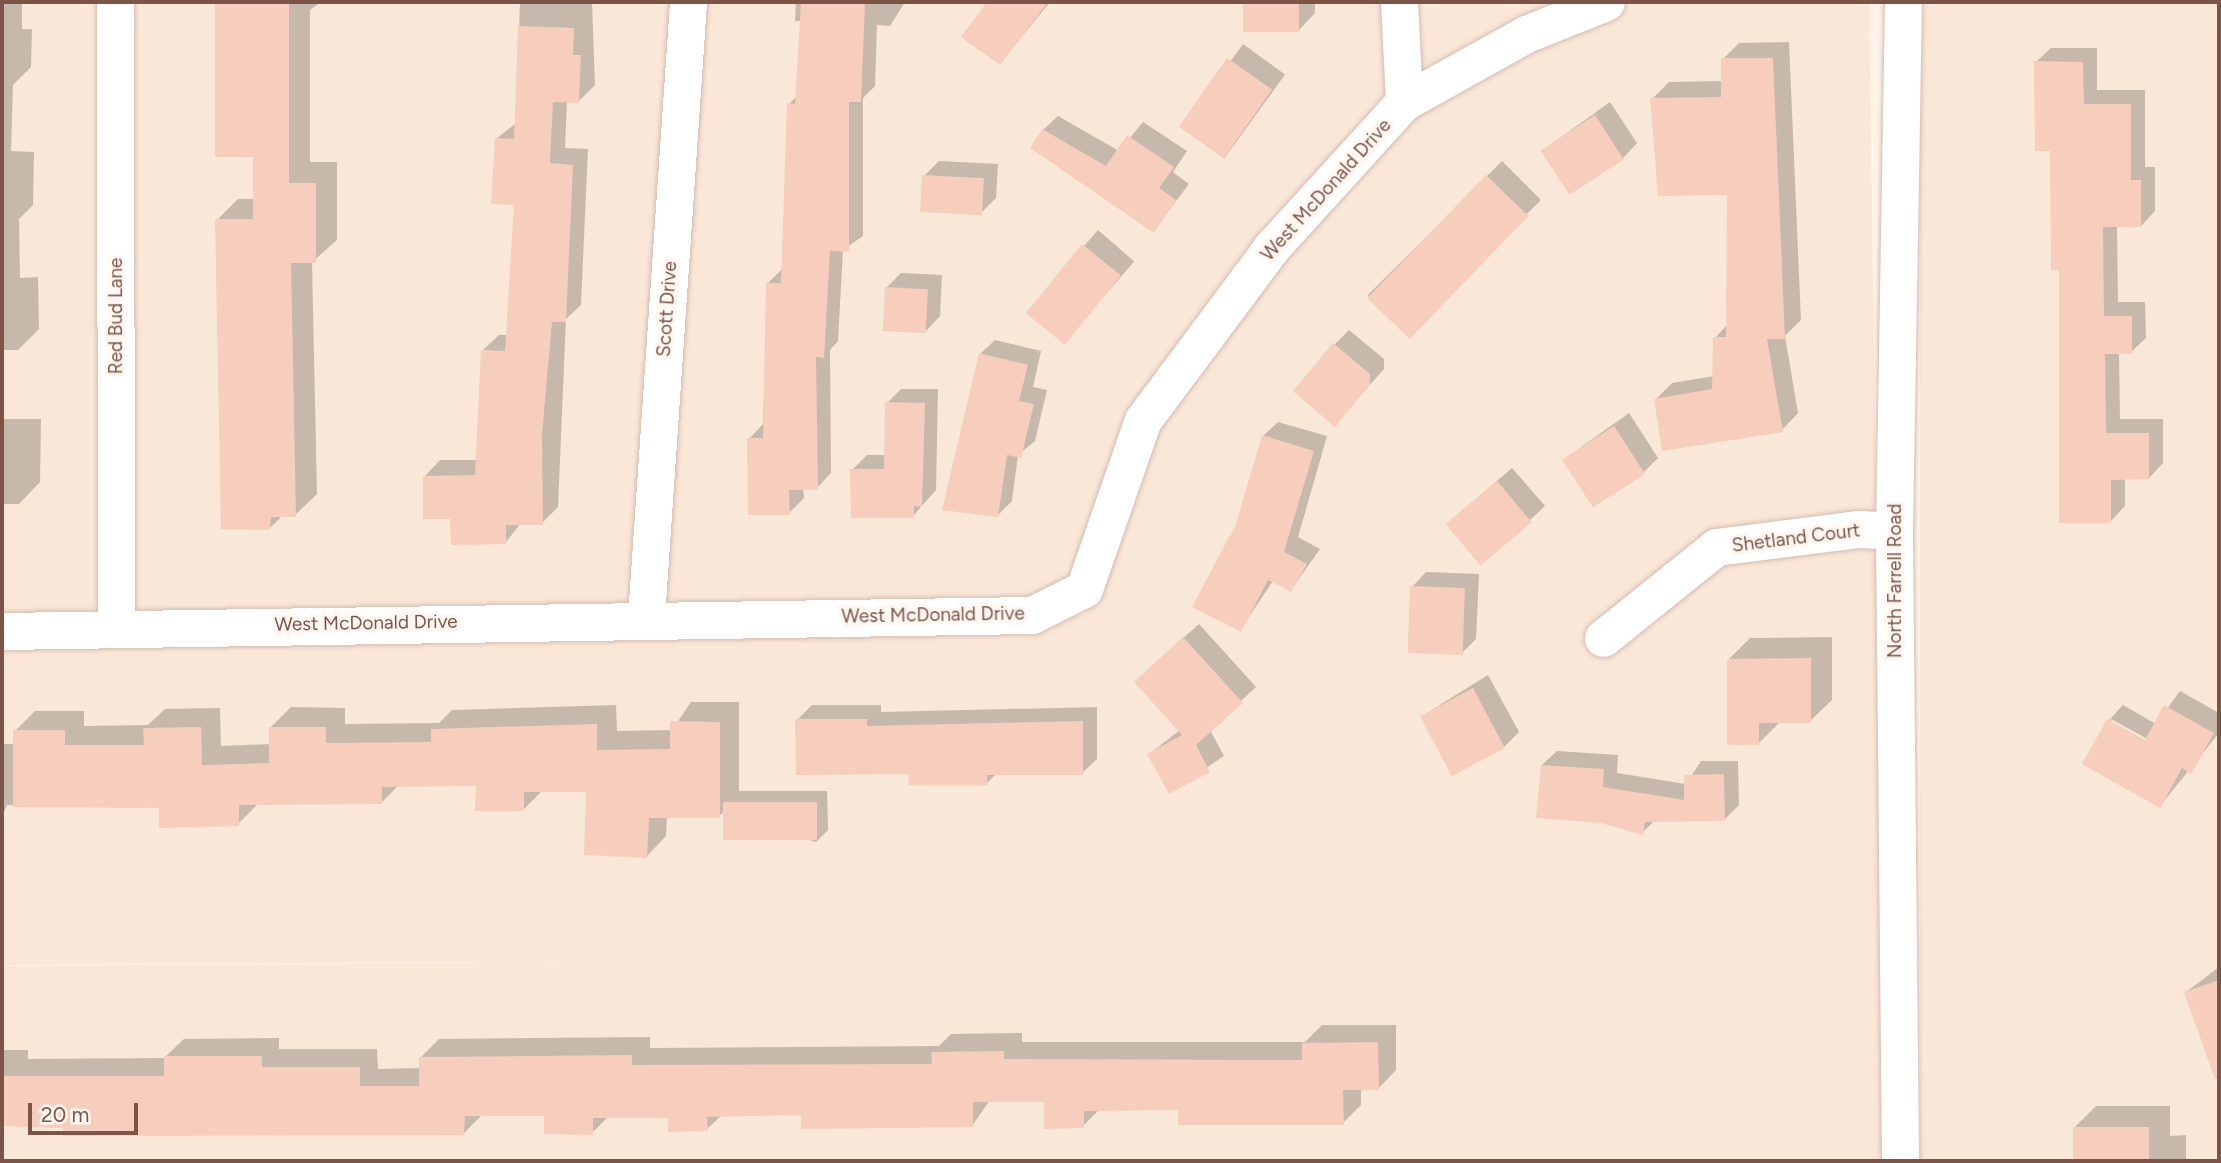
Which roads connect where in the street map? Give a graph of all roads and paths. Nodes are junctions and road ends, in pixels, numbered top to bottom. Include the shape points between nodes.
1 (115, 2) edge
2 (688, 2) edge
3 (1399, 2) edge
4 (1606, 2) edge
5 (1903, 2) edge
6 (1404, 102) junction
7 (1894, 531) junction
8 (646, 617) junction
9 (116, 629) junction
10 (2, 631) edge
11 (1603, 638) dead end
12 (1900, 1161) edge

1 - 9 street, Red Bud Lane
2 - 8 street, Scott Drive
3 - 6 street
4 - 6 street, West McDonald Drive via 1526,34
5 - 7 street, North Farrell Road
6 - 8 street, West McDonald Drive via 1271,248 1143,420 1084,589 1032,615
7 - 11 street, Shetland Court via 1859,529 1716,547
7 - 12 street, North Farrell Road
8 - 9 street, West McDonald Drive
9 - 10 street, West McDonald Drive

